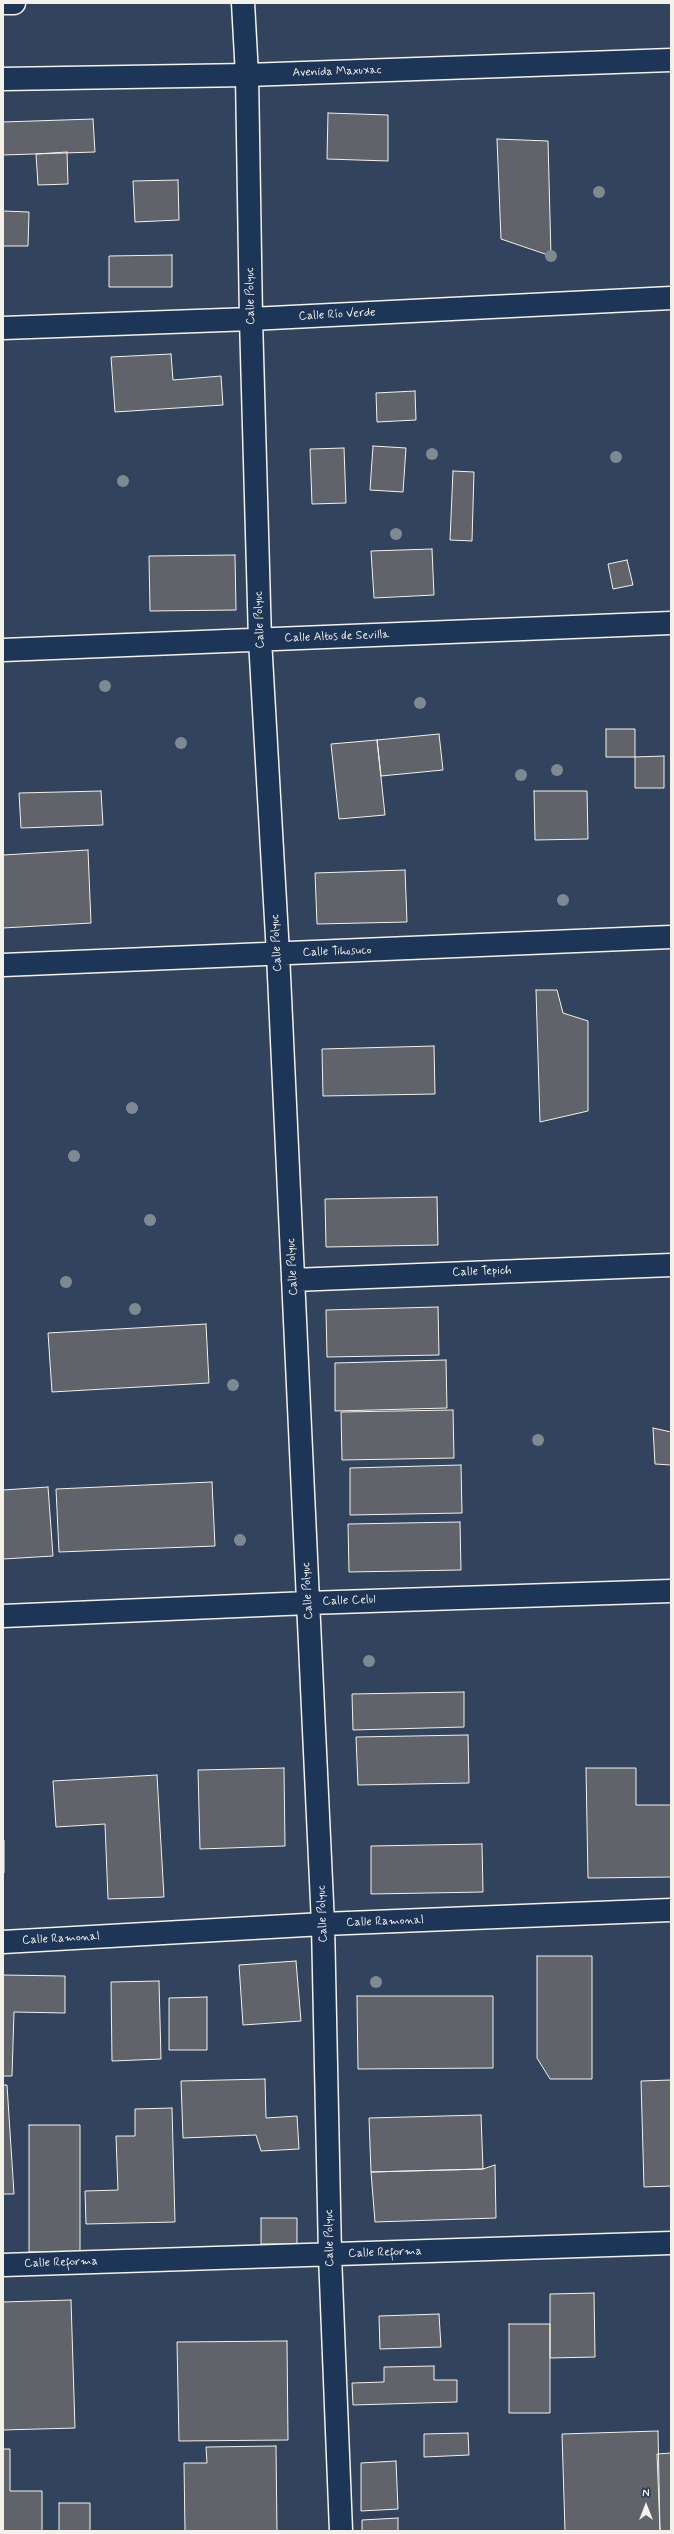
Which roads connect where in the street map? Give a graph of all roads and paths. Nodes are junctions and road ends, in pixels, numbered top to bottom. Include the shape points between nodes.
1 (3, 3) edge
2 (14, 3) edge
3 (243, 3) edge
4 (671, 60) edge
5 (248, 75) junction
6 (3, 79) edge
7 (671, 298) edge
8 (251, 319) junction
9 (3, 328) edge
10 (671, 623) edge
11 (260, 640) junction
12 (3, 650) edge
13 (671, 937) edge
14 (278, 954) junction
15 (3, 965) edge
16 (671, 1265) edge
17 (293, 1280) junction
18 (671, 1591) edge
19 (308, 1603) junction
20 (3, 1616) edge
21 (671, 1910) edge
22 (324, 1924) junction
23 (3, 1942) edge
24 (671, 2244) edge
25 (330, 2255) junction
26 (3, 2265) edge
27 (341, 2531) edge

1 - 2 street
3 - 5 street, Calle Polyuc
4 - 5 street, Avenida Maxuxac
5 - 6 street, Avenida Maxuxac
5 - 8 street, Calle Polyuc
7 - 8 street, Calle Río Verde
8 - 9 street, Calle Río Verde
8 - 11 street, Calle Polyuc
10 - 11 street, Calle Altos de Sevilla
11 - 12 street, Calle Altos de Sevilla
11 - 14 street, Calle Polyuc
13 - 14 street, Calle Tihosuco
14 - 15 street, Calle Tihosuco
14 - 17 street, Calle Polyuc
16 - 17 street, Calle Tepich
17 - 19 street, Calle Polyuc
18 - 19 street, Calle Celul
19 - 20 street, Calle Celul
19 - 22 street, Calle Polyuc
21 - 22 street, Calle Ramonal
22 - 23 street, Calle Ramonal
22 - 25 street, Calle Polyuc
24 - 25 street, Calle Reforma
25 - 26 street, Calle Reforma
25 - 27 street, Calle Polyuc

